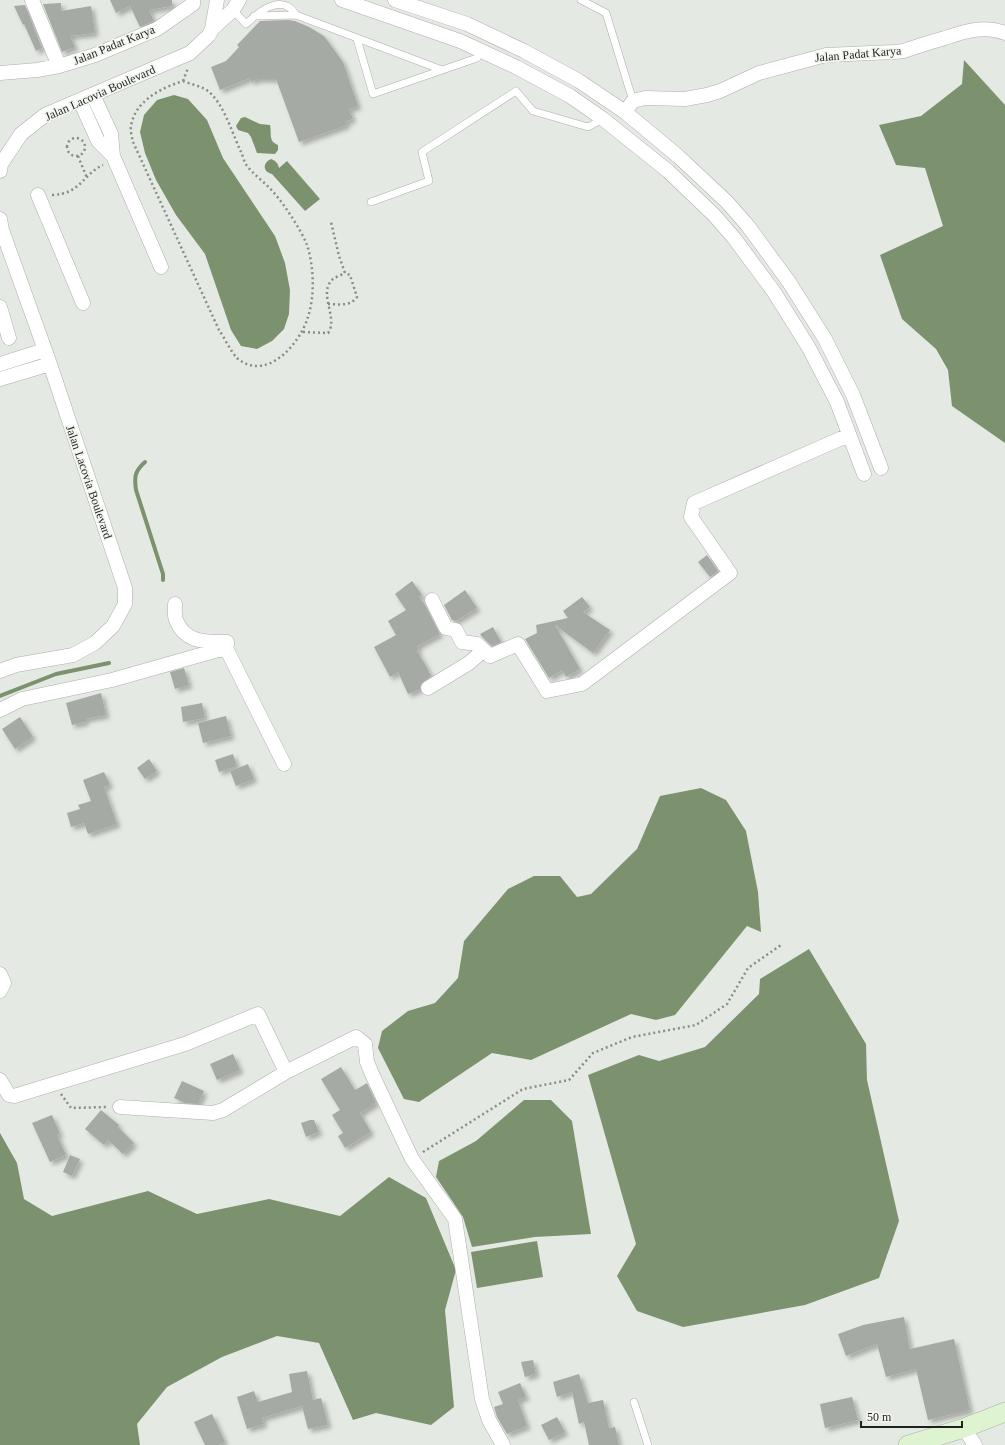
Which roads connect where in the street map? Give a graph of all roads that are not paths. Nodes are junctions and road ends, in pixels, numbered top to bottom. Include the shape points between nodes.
1 (32, 0) edge
2 (193, 0) edge
3 (217, 0) edge
4 (342, 0) edge
5 (395, 0) edge
6 (581, 0) edge
7 (236, 5) edge
8 (296, 15) junction
9 (254, 16) junction
10 (212, 29) junction
11 (1005, 33) edge
12 (488, 34) junction
13 (357, 38) junction
14 (481, 51) junction
15 (59, 66) junction
16 (442, 70) junction
17 (0, 73) edge
18 (93, 96) junction
19 (80, 101) junction
20 (629, 107) junction
21 (603, 119) junction
22 (114, 159) junction
23 (0, 171) edge
24 (38, 195) road end
25 (371, 202) dead end
26 (0, 219) edge
27 (748, 226) junction
28 (734, 238) junction
29 (161, 267) dead end
30 (83, 303) dead end
31 (0, 307) edge
32 (9, 338) dead end
33 (45, 350) junction
34 (0, 364) edge
35 (50, 364) junction
36 (0, 379) edge
37 (849, 435) junction
38 (881, 468) dead end
39 (864, 474) dead end
40 (432, 600) dead end
41 (175, 604) dead end
42 (226, 650) junction
43 (484, 650) junction
44 (0, 671) edge
45 (428, 688) dead end
46 (0, 710) edge
47 (284, 764) dead end
48 (0, 974) edge
49 (0, 991) edge
50 (286, 1072) junction
51 (0, 1080) edge
52 (120, 1107) road end
53 (634, 1402) dead end
54 (1005, 1412) edge
55 (964, 1428) junction
56 (503, 1445) edge
57 (648, 1445) edge
58 (908, 1445) edge
59 (976, 1445) edge

1 - 15 street
2 - 15 street, Jalan Padat Karya via 193,4 157,29 95,55
3 - 10 street
4 - 14 street via 460,41
5 - 12 street via 467,24
6 - 20 lane via 606,14
7 - 9 lane via 246,24
7 - 10 street, Jalan Lacovia Boulevard
8 - 9 lane
8 - 9 lane via 287,6 278,2 268,5
8 - 13 lane
10 - 18 street, Jalan Lacovia Boulevard via 190,53
11 - 20 street, Jalan Padat Karya via 996,29 968,30 904,51 826,55 759,73 708,95 685,99 645,98
12 - 14 street
12 - 20 street
13 - 16 lane
13 - 16 lane via 373,94
14 - 16 lane via 477,58
14 - 21 street via 570,96
15 - 17 street, Jalan Padat Karya
18 - 19 street, Jalan Lacovia Boulevard
18 - 22 street via 111,134
19 - 22 street via 98,141
19 - 23 street, Jalan Lacovia Boulevard via 45,115 21,134 1,164
20 - 27 street via 727,202
21 - 25 lane via 588,127 533,111 516,91 422,152 429,181
21 - 28 street via 668,170
22 - 29 street
24 - 30 street
26 - 33 street, Jalan Lacovia Boulevard
27 - 28 street
27 - 38 street via 790,282 825,339 853,394
28 - 37 street via 774,292 809,348 837,402
31 - 32 street
33 - 34 street
33 - 35 street, Jalan Lacovia Boulevard
35 - 36 street
35 - 44 street, Jalan Lacovia Boulevard via 125,588 126,604 113,626 95,643 73,654 16,665
37 - 39 street
37 - 43 street via 694,504 691,517 730,573 582,684 548,691 518,644 490,656
40 - 43 street via 446,628 456,630 462,642 477,644
41 - 42 street via 175,619 186,635 201,641 227,642
42 - 46 street via 22,700
42 - 47 street
43 - 45 street via 469,663
48 - 49 street via 4,983
50 - 51 street via 258,1014 185,1044 14,1096 9,1095
50 - 52 street via 224,1110 213,1113
50 - 56 street via 356,1037 364,1044 372,1074 412,1159 455,1219 482,1399 489,1420
53 - 57 lane
54 - 55 street
55 - 58 street
55 - 59 street

